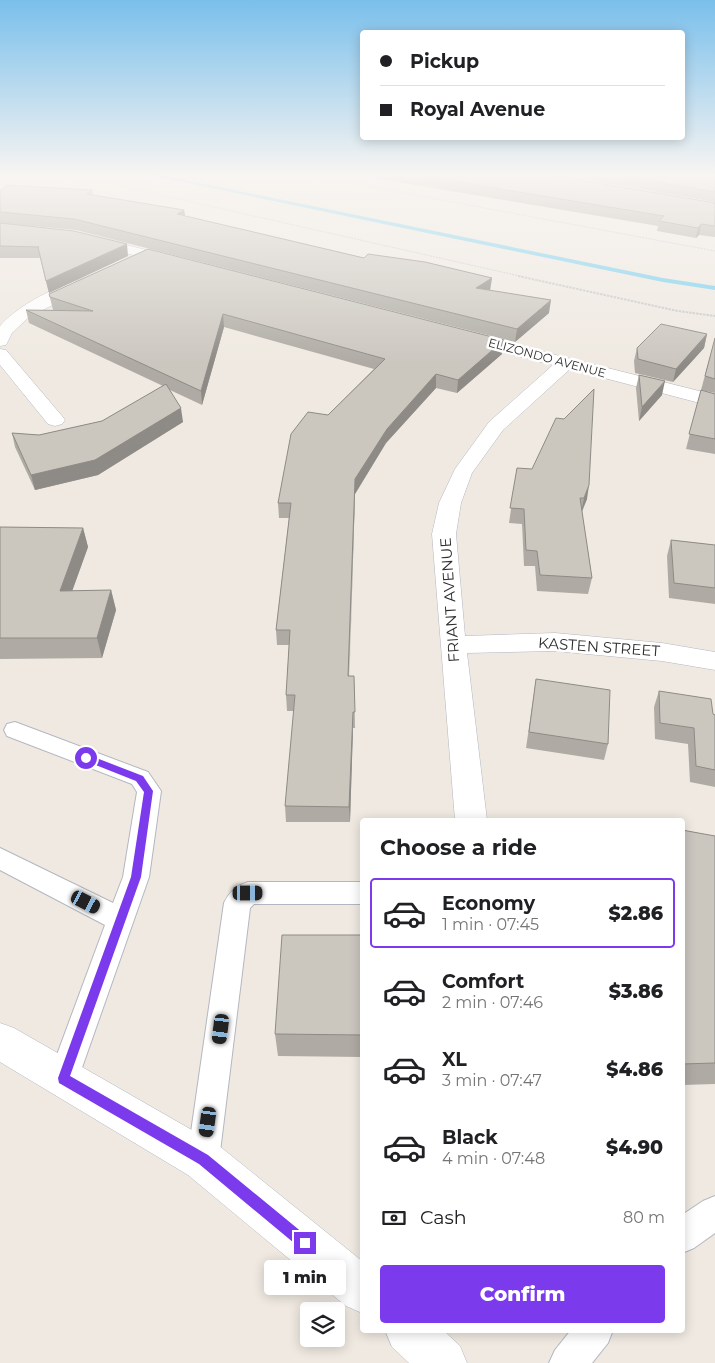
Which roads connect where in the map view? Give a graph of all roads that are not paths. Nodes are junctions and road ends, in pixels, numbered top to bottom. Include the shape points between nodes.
1 (78, 237) edge
2 (148, 254) junction
3 (122, 266) edge
4 (195, 266) edge
5 (96, 278) edge
6 (452, 333) edge
7 (0, 341) edge
8 (0, 354) edge
9 (566, 363) junction
10 (715, 401) edge
11 (55, 420) dead end
12 (453, 645) junction
13 (715, 661) edge
14 (15, 730) dead end
15 (471, 818) edge
16 (0, 858) edge
17 (360, 893) edge
18 (121, 920) junction
19 (0, 1042) edge
20 (64, 1078) junction
21 (203, 1160) junction
22 (715, 1213) edge
23 (685, 1234) edge
24 (360, 1288) edge
25 (412, 1333) edge
26 (592, 1333) edge
27 (443, 1363) edge
28 (568, 1363) edge

1 - 2 street
2 - 3 street
2 - 4 street
5 - 7 street via 11,322 1,334
6 - 9 street, ELIZONDO AVENUE
8 - 11 street
9 - 10 street, ELIZONDO AVENUE
9 - 12 street, FRIANT AVENUE via 496,426 462,473 450,503 444,534
12 - 13 street, KASTEN STREET via 555,642 662,652
12 - 15 street, FRIANT AVENUE
14 - 18 lane via 140,778 148,791 136,877
16 - 18 lane
17 - 21 lane via 248,893 237,903
18 - 20 lane
19 - 20 street
20 - 21 street
21 - 24 street
22 - 23 lane
25 - 27 street
26 - 28 lane

